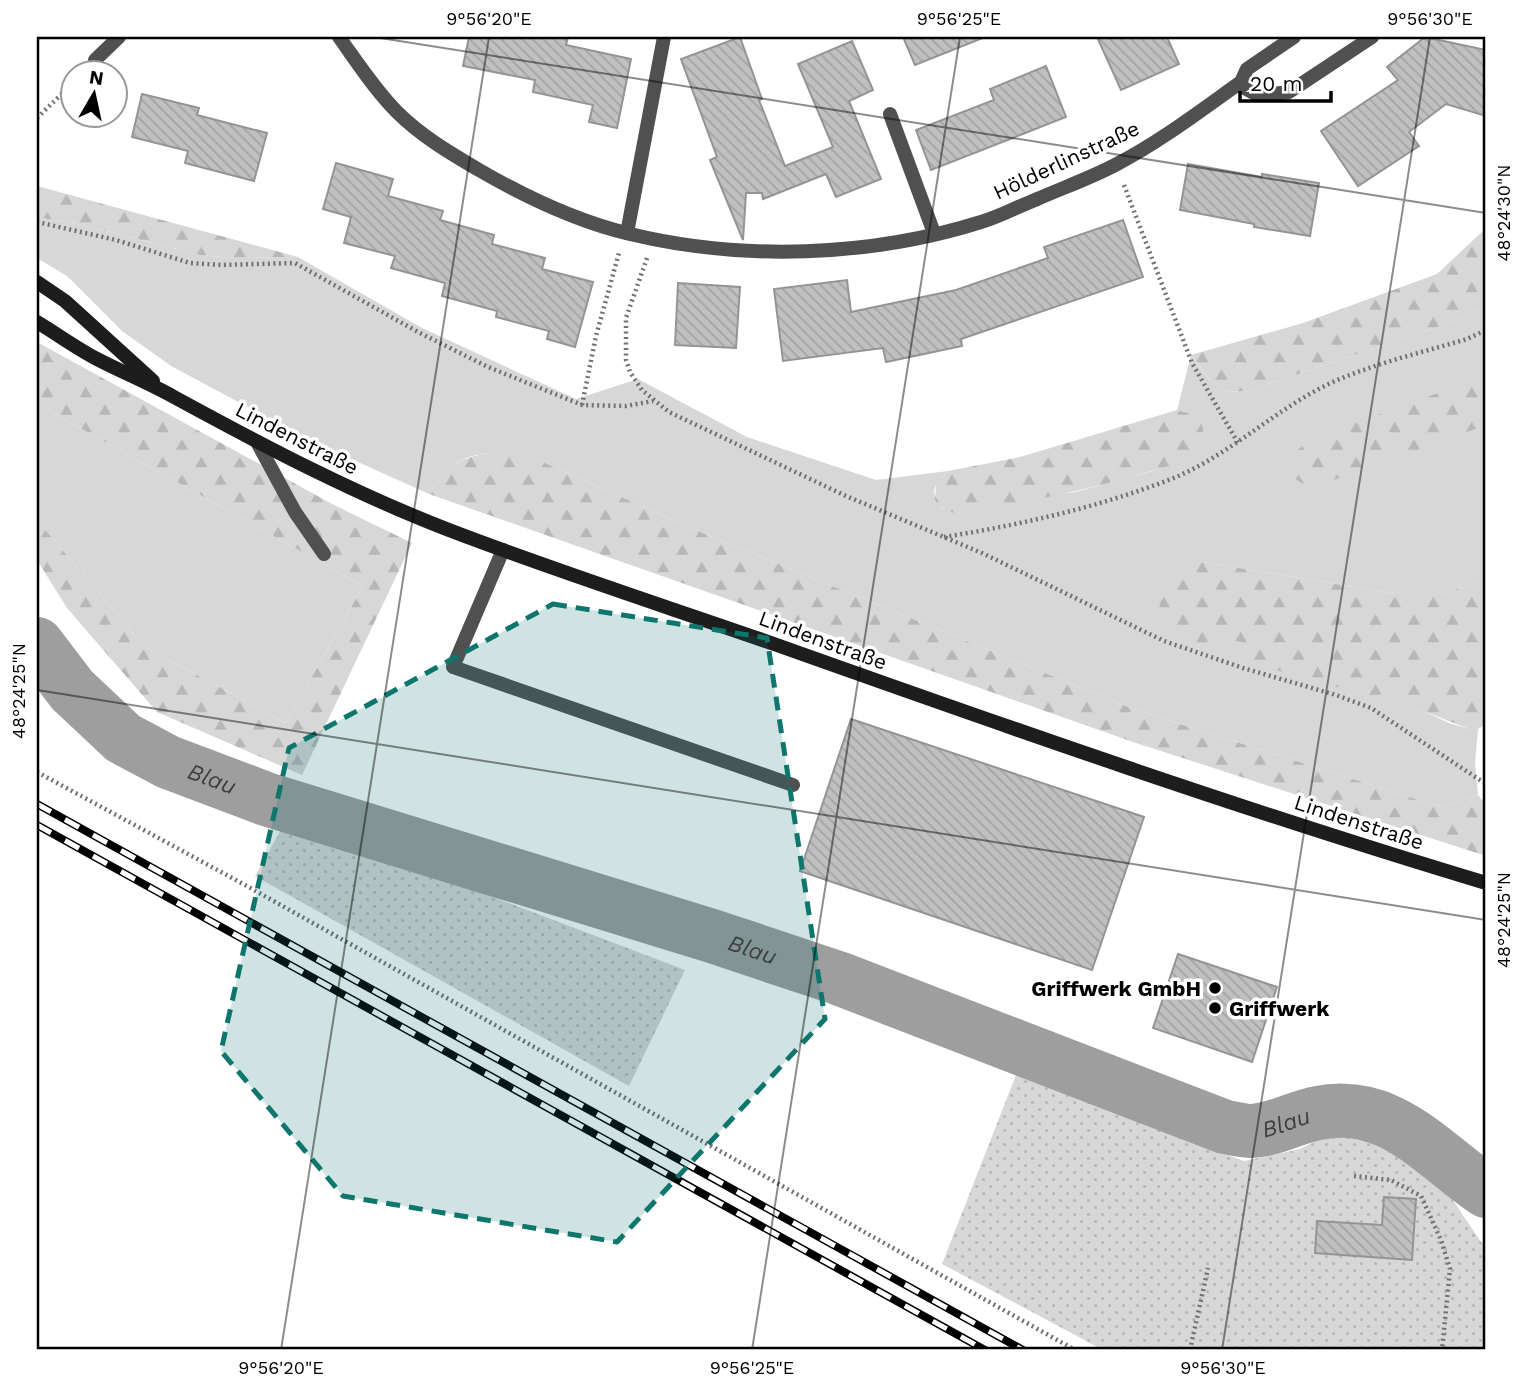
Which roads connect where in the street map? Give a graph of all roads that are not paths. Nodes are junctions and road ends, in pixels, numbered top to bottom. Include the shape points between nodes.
1 (119, 37) edge
2 (339, 37) edge
3 (664, 37) edge
4 (1294, 37) edge
5 (1372, 37) edge
6 (95, 60) dead end
7 (1241, 82) junction
8 (890, 114) dead end
9 (627, 233) junction
10 (934, 233) junction
11 (37, 282) edge
12 (37, 322) edge
13 (164, 391) junction
14 (257, 442) junction
15 (503, 550) junction
16 (324, 554) dead end
17 (793, 785) dead end
18 (1486, 883) edge

1 - 6 street
2 - 9 street, Hölderlinstraße via 397,112 439,146 549,206
3 - 9 street
4 - 7 street, Hölderlinstraße via 1247,69
5 - 7 street via 1289,92 1254,93
7 - 10 street, Hölderlinstraße via 1116,165 981,222
8 - 10 street
9 - 10 street, Hölderlinstraße via 717,249 778,252 835,250
11 - 13 street, Lindenstraße via 65,301
12 - 13 street, Lindenstraße via 94,357
13 - 14 street, Lindenstraße
14 - 15 street, Lindenstraße via 348,488
14 - 16 street
15 - 17 street via 453,667
15 - 18 street, Lindenstraße via 1081,754

